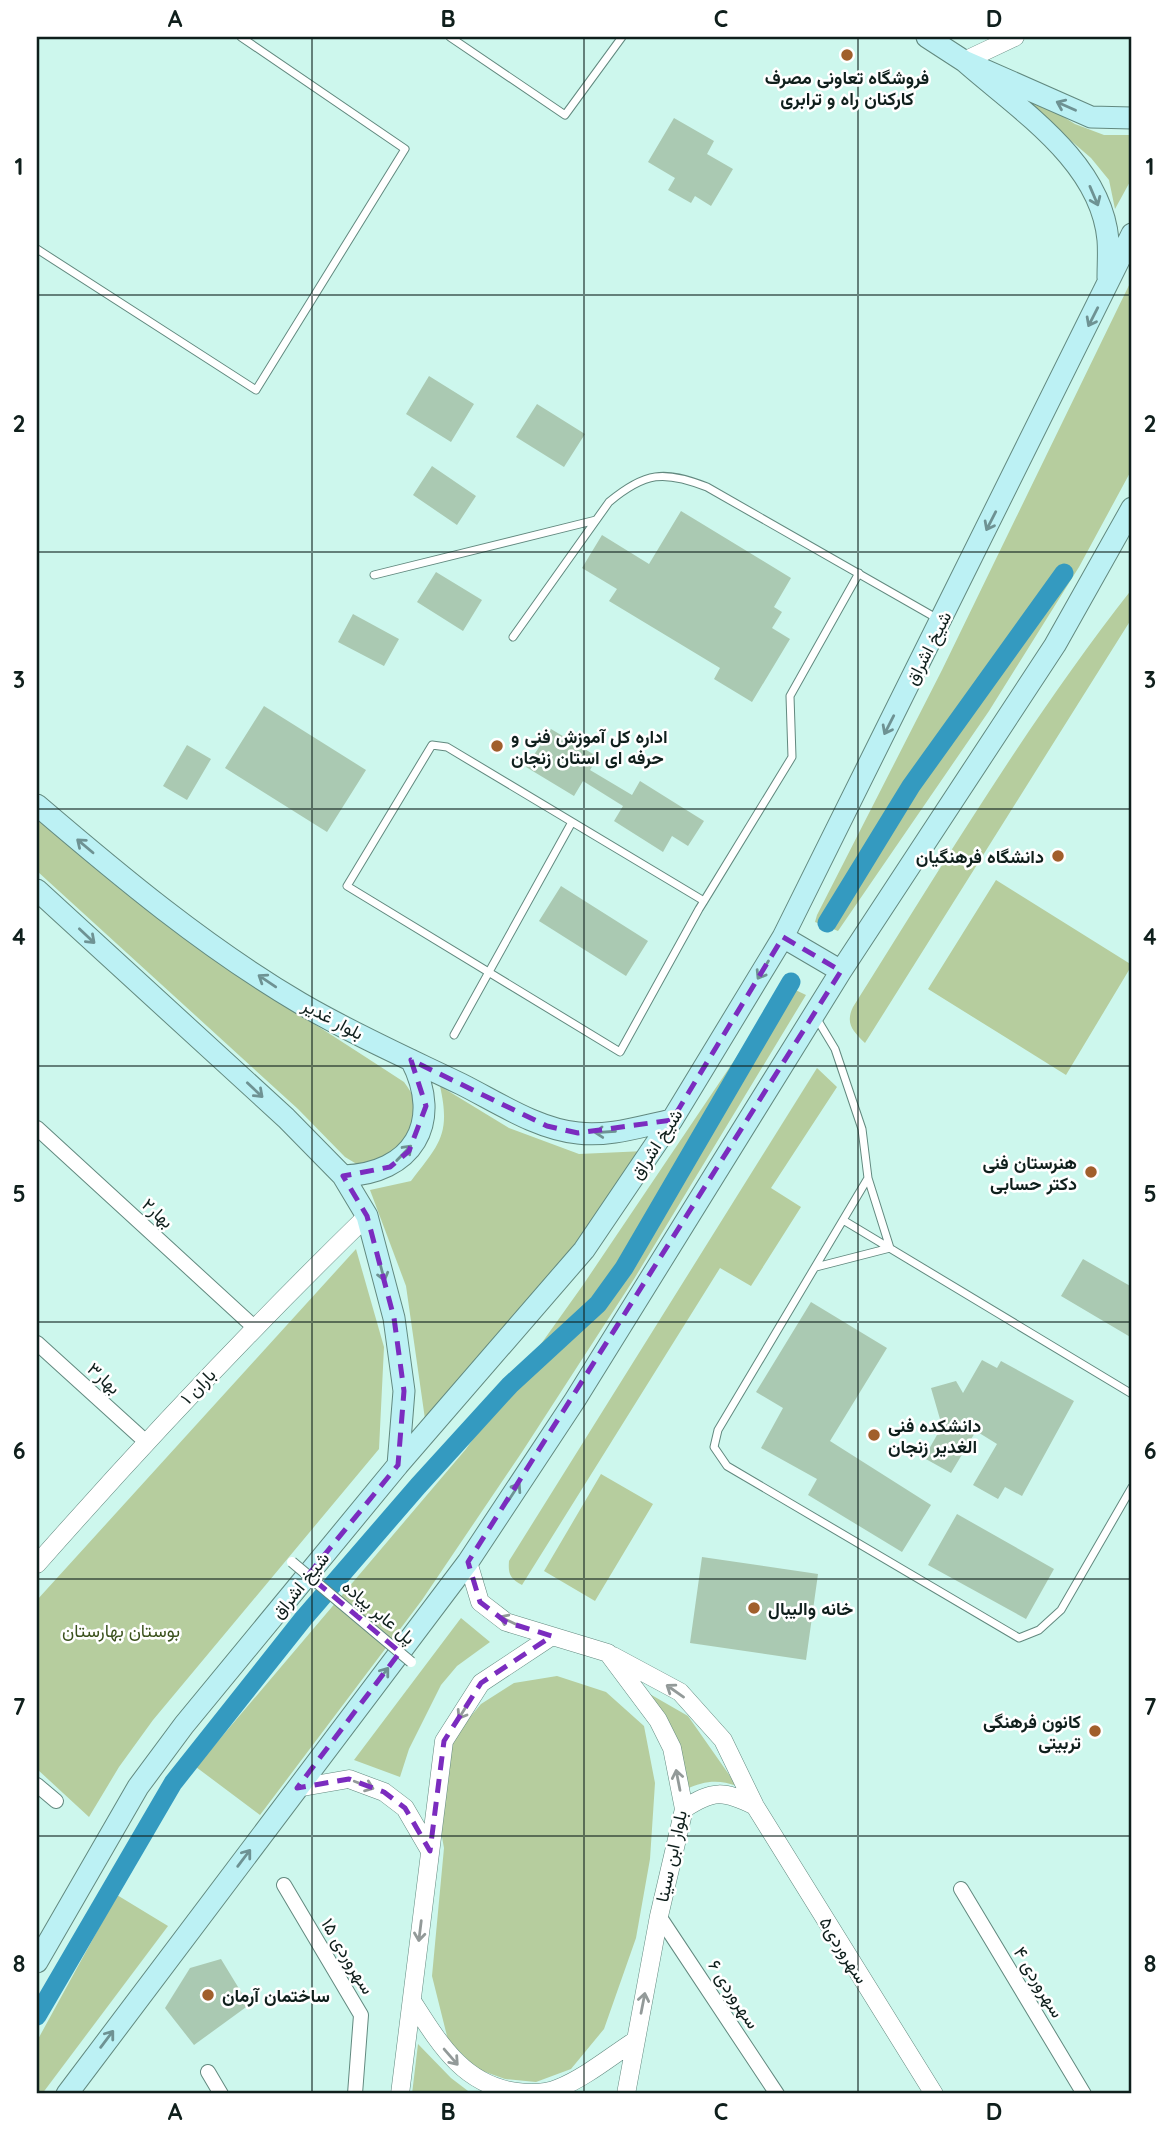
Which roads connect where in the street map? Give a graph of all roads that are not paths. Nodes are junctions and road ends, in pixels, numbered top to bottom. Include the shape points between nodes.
1 (240, 37) edge
2 (450, 37) edge
3 (622, 37) edge
4 (927, 37) edge
5 (1015, 37) edge
6 (964, 61) junction
7 (1132, 118) edge
8 (1132, 234) edge
9 (37, 249) edge
10 (1108, 286) junction
11 (1132, 508) edge
12 (597, 520) junction
13 (1125, 539) edge
14 (859, 573) junction
15 (374, 575) dead end
16 (941, 621) junction
17 (513, 638) dead end
18 (37, 805) edge
19 (572, 822) junction
20 (37, 890) edge
21 (704, 901) junction
22 (783, 937) junction
23 (841, 971) junction
24 (489, 972) junction
25 (814, 1014) junction
26 (454, 1035) dead end
27 (411, 1060) junction
28 (672, 1120) junction
29 (37, 1128) edge
30 (343, 1176) junction
31 (869, 1178) junction
32 (367, 1216) junction
33 (844, 1220) junction
34 (890, 1248) junction
35 (816, 1267) junction
36 (254, 1327) junction
37 (37, 1343) edge
38 (1132, 1394) edge
39 (145, 1441) junction
40 (398, 1465) junction
41 (1132, 1487) edge
42 (292, 1562) dead end
43 (467, 1562) junction
44 (37, 1564) edge
45 (552, 1636) junction
46 (608, 1653) junction
47 (411, 1661) dead end
48 (37, 1785) edge
49 (297, 1788) junction
50 (56, 1801) dead end
51 (755, 1805) junction
52 (684, 1809) junction
53 (430, 1851) junction
54 (284, 1885) dead end
55 (961, 1889) dead end
56 (659, 1916) junction
57 (37, 1962) edge
58 (412, 2001) junction
59 (636, 2040) junction
60 (208, 2072) dead end
61 (67, 2094) edge
62 (221, 2094) edge
63 (355, 2094) edge
64 (400, 2094) edge
65 (626, 2094) edge
66 (776, 2094) edge
67 (934, 2094) edge
68 (1084, 2094) edge

1 - 9 lane via 405,149 256,390
2 - 3 lane via 565,116
4 - 6 main road
5 - 6 street
7 -> 6 main road via 1091,117
6 -> 10 main road via 1067,152 1094,192 1108,238
8 - 10 main road, شیخ اشراق
10 -> 16 main road, شیخ اشراق
11 - 13 main road
12 - 14 lane via 626,488 650,475 680,476 718,492
12 - 15 lane
12 - 17 lane
13 - 23 main road
14 - 16 lane
14 - 21 lane via 790,696 793,757
16 -> 22 main road, شیخ اشراق
27 -> 18 main road, بلوار غدیر via 300,1003 195,933
19 - 21 lane
19 - 24 lane
19 - 24 lane via 447,747 432,745 347,886
20 -> 30 main road
21 - 24 lane via 620,1052
22 - 23 main road
22 -> 28 main road, شیخ اشراق
23 - 25 main road
24 - 26 lane
25 - 31 lane via 835,1049 862,1129
43 -> 25 main road via 575,1400
28 -> 27 main road, بلوار غدیر via 611,1133 578,1133 547,1126
30 -> 27 main road via 368,1175 390,1167 409,1151 421,1130 426,1106 423,1082
28 - 40 main road, شیخ اشراق via 584,1250
29 - 36 street, بهار۲
30 - 32 main road
31 - 33 lane
31 - 34 lane
32 - 36 street, باران ۱
32 -> 40 main road via 394,1318 404,1391
33 - 34 lane
33 - 35 lane
34 - 35 lane
34 - 38 lane
35 - 41 lane via 718,1430 714,1447 727,1466 1019,1638 1040,1630 1061,1611
36 - 39 street, باران ۱
37 - 39 street, بهار۳
39 - 44 street, باران ۱
40 - 57 main road, شیخ اشراق via 138,1787
42 - 47 street, پل عابر پیاده, bridge
45 -> 43 street via 506,1622 480,1602
49 -> 43 main road
45 - 46 street
45 -> 53 street via 481,1683 444,1741
51 -> 46 street, سهروردی۵ via 723,1740 680,1692
52 -> 46 street, بلوار ابن سینا via 672,1748 658,1720
48 - 50 street
49 -> 53 street via 349,1779 384,1792 405,1808
61 -> 49 main road
51 - 52 street via 731,1794 706,1795
51 - 67 street, سهروردی۵
52 - 56 street, بلوار ابن سینا
53 -> 58 street
54 - 63 street, سهروردی ۱۵ via 361,2015
55 - 68 street, سهروردی ۴
59 -> 56 street, بلوار ابن سینا
56 - 66 street, سهروردی ۶
58 -> 59 street via 464,2072 501,2090 541,2094 558,2089
58 - 64 street
59 - 65 street, بلوار ابن سینا
60 - 62 street

